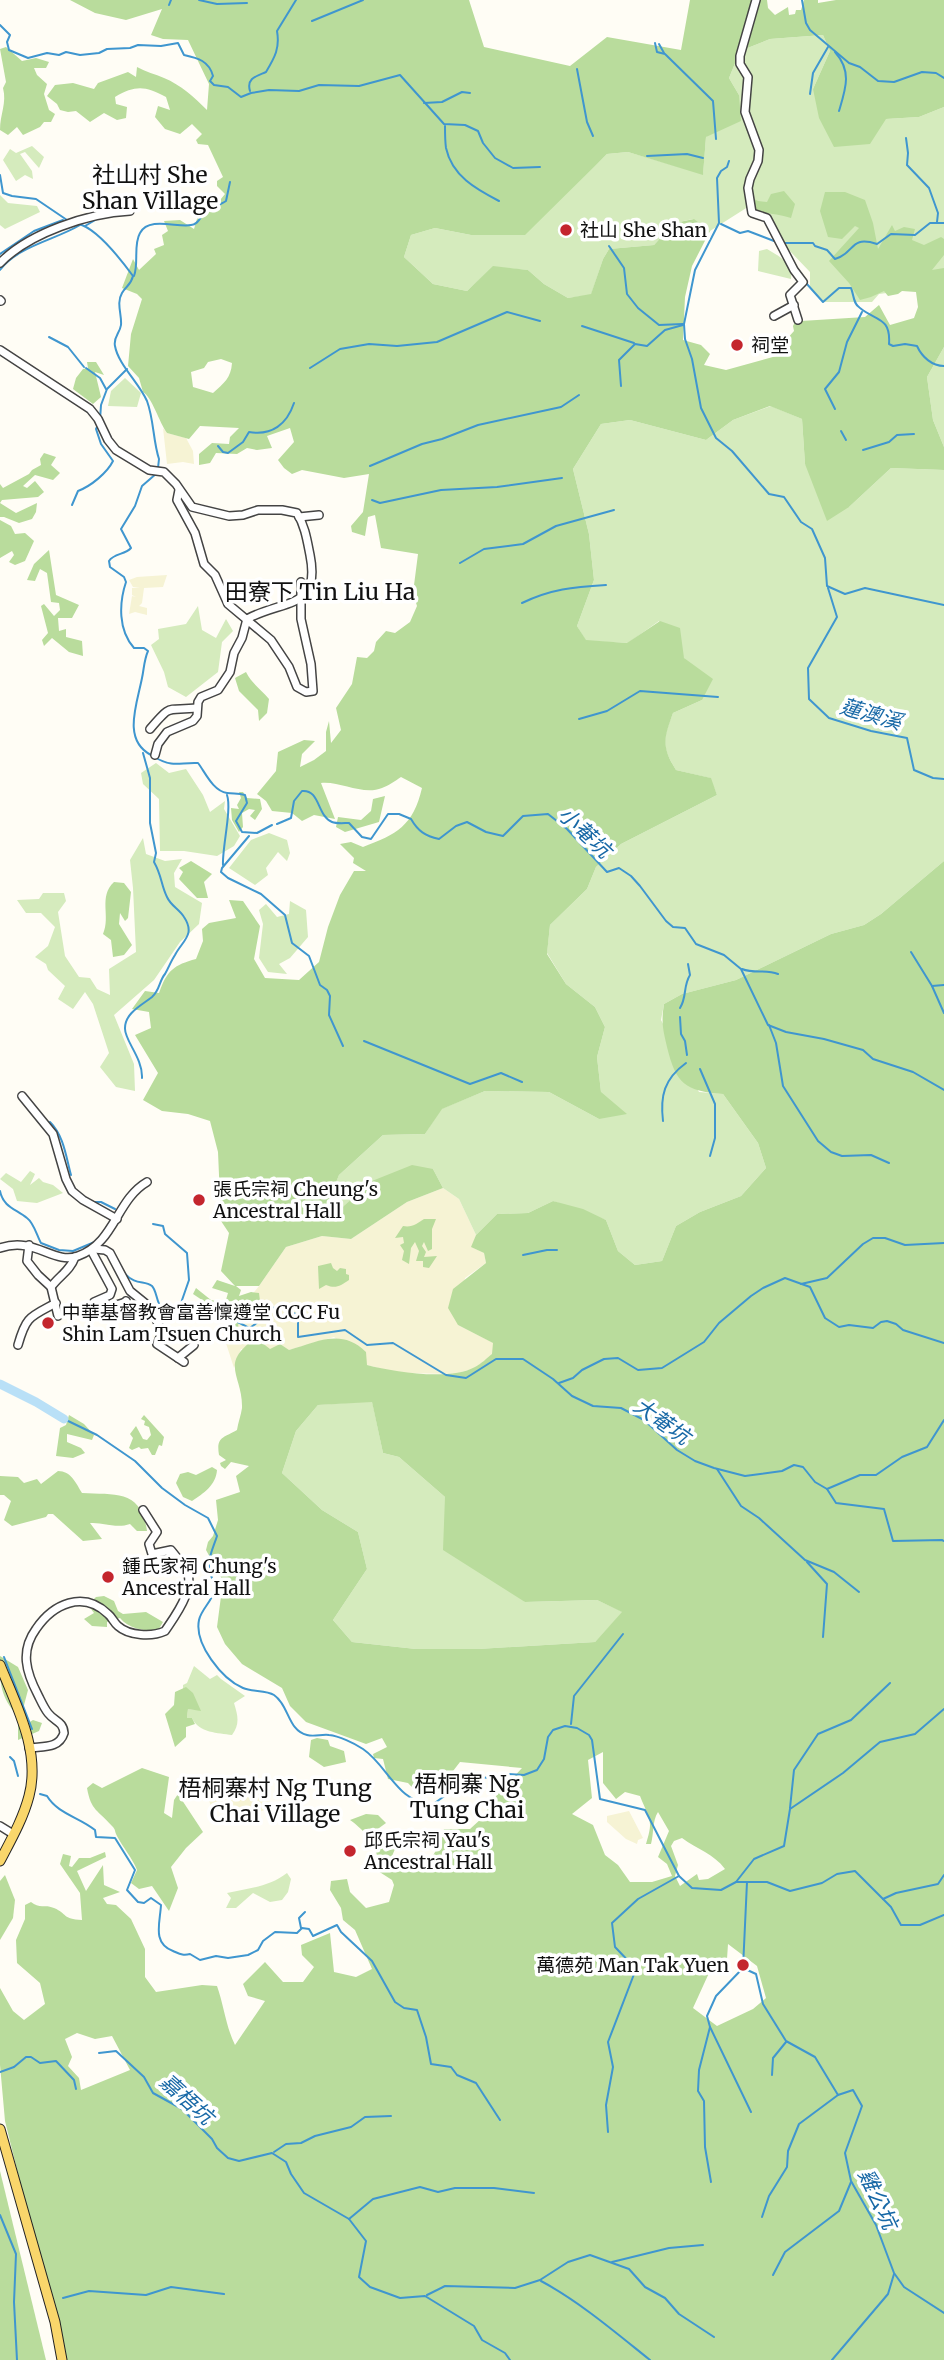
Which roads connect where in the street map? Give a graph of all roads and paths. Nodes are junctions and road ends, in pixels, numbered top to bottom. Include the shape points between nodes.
1 (756, 0) edge
2 (130, 211) dead end
3 (0, 263) edge
4 (794, 305) junction
5 (774, 316) dead end
6 (798, 320) dead end
7 (0, 350) edge
8 (179, 490) junction
9 (319, 515) dead end
10 (299, 517) junction
11 (300, 582) dead end
12 (301, 598) junction
13 (247, 619) junction
14 (310, 678) junction
15 (294, 680) junction
16 (197, 708) junction
17 (150, 729) dead end
18 (155, 755) dead end
19 (22, 1096) dead end
20 (147, 1182) dead end
21 (117, 1219) junction
22 (29, 1245) junction
23 (0, 1248) edge
24 (94, 1248) junction
25 (75, 1257) junction
26 (51, 1287) junction
27 (130, 1291) junction
28 (94, 1302) dead end
29 (126, 1302) junction
30 (56, 1303) junction
31 (100, 1313) dead end
32 (118, 1313) dead end
33 (58, 1315) dead end
34 (18, 1345) dead end
35 (194, 1345) dead end
36 (143, 1510) dead end
37 (189, 1586) junction
38 (164, 1590) dead end
39 (0, 1665) edge
40 (29, 1748) junction
41 (0, 1826) edge
42 (13, 1835) junction
43 (0, 1861) edge
44 (0, 2129) edge
45 (62, 2360) edge

1 - 4 street via 740,56 748,77 745,112 759,150 748,199 752,213 767,218 803,282 790,295
2 - 3 street via 66,225 41,235
4 - 5 street
4 - 6 street
7 - 8 street via 90,408 116,450 158,471
8 - 10 street via 192,507 205,510 233,516 282,510
8 - 13 street via 177,500 195,533 204,564 215,575 230,607
9 - 10 street
10 - 12 street via 313,576
11 - 12 street
12 - 13 street
12 - 14 street
13 - 15 street via 271,640
13 - 16 street via 230,672 216,692 201,697
14 - 15 street
14 - 15 street via 313,691 309,692 299,689
16 - 17 street via 166,710
16 - 18 street via 193,721 167,732
19 - 21 street via 53,1134 72,1191
20 - 21 street via 130,1195
21 - 24 street
22 - 23 street
22 - 25 street via 61,1257
22 - 26 street via 27,1261
24 - 25 street
24 - 27 street via 110,1253
24 - 28 street via 112,1289 110,1295
25 - 26 street via 67,1273
26 - 30 street
27 - 29 street
27 - 35 street via 151,1308 167,1334 157,1344 181,1360
29 - 31 street
29 - 32 street
30 - 33 street
30 - 34 street via 29,1318
36 - 37 street via 157,1532 150,1542 152,1554 173,1552 186,1565
37 - 38 street
37 - 40 street via 159,1634 119,1627 110,1615 86,1602 57,1607 33,1633 25,1659 35,1689 48,1714 62,1724 64,1735 55,1745
39 - 40 main road
40 - 42 main road via 31,1789
41 - 42 street
42 - 43 main road
44 - 45 main road

